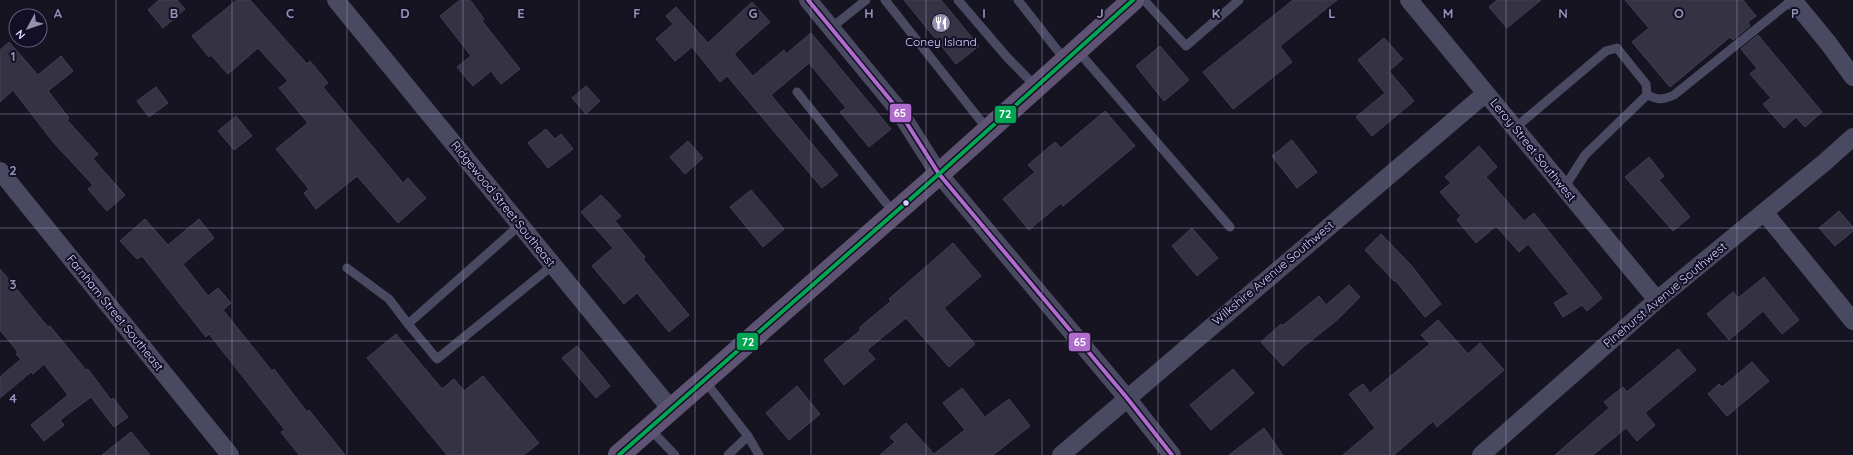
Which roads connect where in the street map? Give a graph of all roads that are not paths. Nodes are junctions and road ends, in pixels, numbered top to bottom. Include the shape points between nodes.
1 (336, 0) edge
2 (808, 0) edge
3 (866, 0) edge
4 (885, 0) edge
5 (958, 0) edge
6 (1018, 0) edge
7 (1133, 0) edge
8 (1144, 0) edge
9 (1239, 0) edge
10 (1409, 0) edge
11 (1793, 0) edge
12 (831, 28) junction
13 (1071, 55) junction
14 (1853, 78) edge
15 (1036, 87) junction
16 (797, 92) dead end
17 (1486, 93) junction
18 (1647, 95) junction
19 (1514, 128) junction
20 (988, 130) junction
21 (1853, 137) edge
22 (0, 171) edge
23 (939, 174) junction
24 (1564, 188) junction
25 (1764, 212) junction
26 (894, 213) junction
27 (520, 225) junction
28 (1230, 227) dead end
29 (553, 265) junction
30 (347, 268) dead end
31 (1657, 300) junction
32 (1853, 321) edge
33 (408, 324) junction
34 (704, 379) junction
35 (1127, 398) junction
36 (670, 408) junction
37 (649, 428) junction
38 (748, 436) junction
39 (230, 455) edge
40 (619, 455) edge
41 (675, 455) edge
42 (728, 455) edge
43 (759, 455) edge
44 (1061, 455) edge
45 (1172, 455) edge
46 (1481, 455) edge

1 - 27 street, Ridgewood Street Southeast
2 - 12 street
3 - 12 lane
4 - 20 lane
5 - 15 lane
6 - 13 lane
7 - 13 main road
8 - 9 lane via 1186,46
10 - 17 street, Leroy Street Southwest
11 - 14 street
11 - 18 lane via 1674,95 1658,100
12 - 23 street via 897,108
13 - 15 main road
13 - 28 lane
15 - 20 main road
16 - 26 lane
17 - 19 street, Leroy Street Southwest
17 - 35 street, Wilkshire Avenue Southwest
18 - 19 lane via 1646,84 1617,48 1608,49
18 - 24 lane via 1586,155
19 - 24 street, Leroy Street Southwest
20 - 23 main road
21 - 25 street, Pinehurst Avenue Southwest
22 - 39 street, Farnham Street Southeast
23 - 26 main road
23 - 35 street
24 - 31 street, Leroy Street Southwest
25 - 31 street, Pinehurst Avenue Southwest
25 - 32 street
26 - 34 main road
27 - 29 street, Ridgewood Street Southeast
27 - 33 lane
29 - 33 lane via 437,360
29 - 36 street, Ridgewood Street Southeast
30 - 33 lane via 389,300
31 - 46 street, Pinehurst Avenue Southwest
34 - 36 main road
34 - 38 lane
35 - 44 street, Wilkshire Avenue Southwest
35 - 45 street
36 - 37 main road
37 - 40 main road
37 - 41 lane
38 - 42 lane
38 - 43 lane

